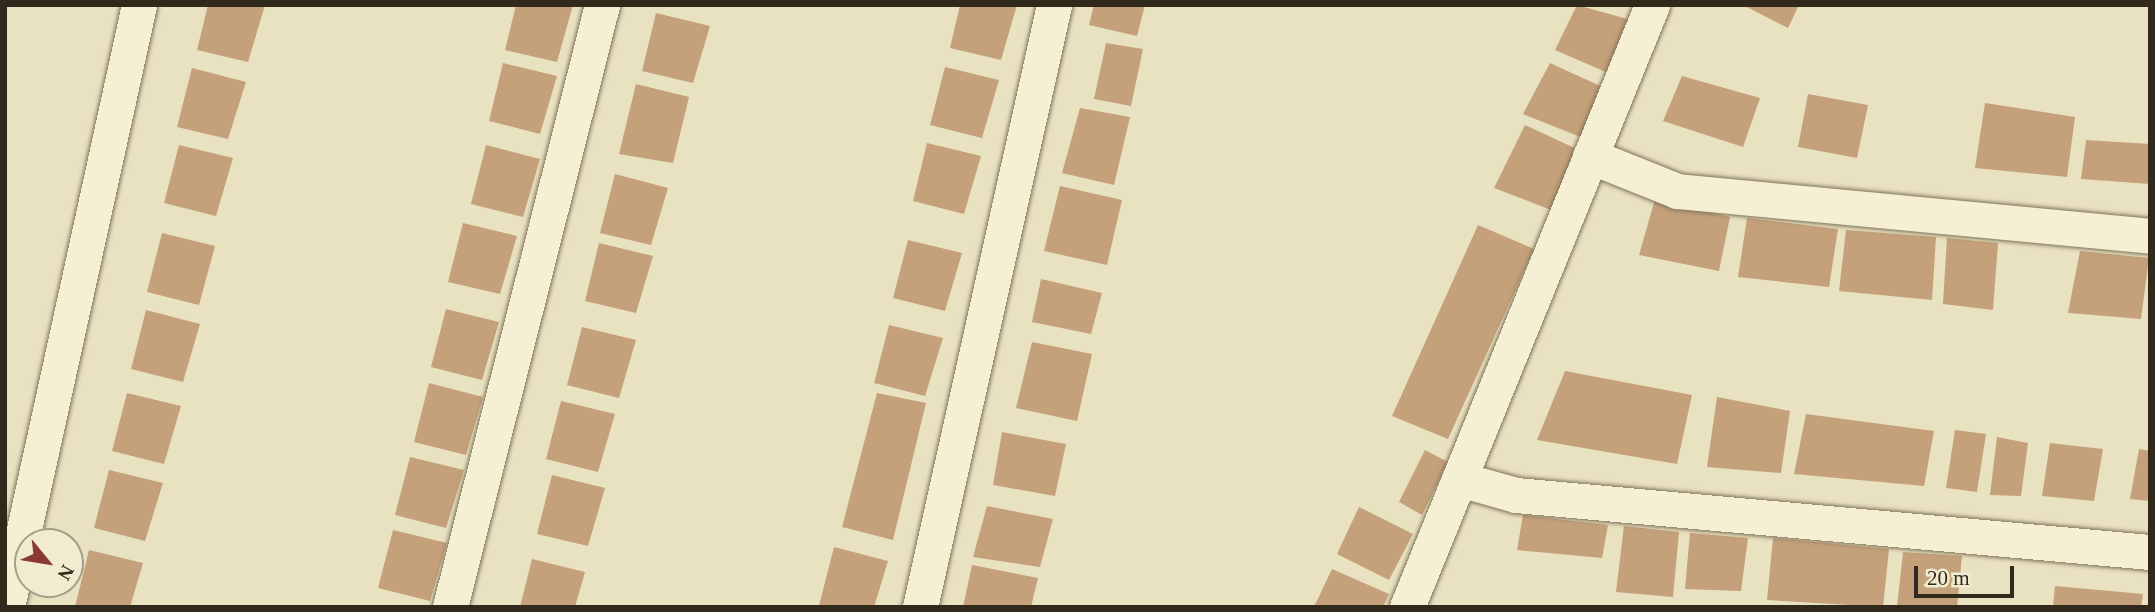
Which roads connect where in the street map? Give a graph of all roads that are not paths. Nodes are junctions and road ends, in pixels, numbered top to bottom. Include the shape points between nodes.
1 (139, 5) edge
2 (601, 5) edge
3 (1054, 5) edge
4 (1652, 5) edge
5 (1590, 156) junction
6 (2150, 236) edge
7 (1459, 478) junction
8 (2150, 552) edge
9 (8, 607) edge
10 (450, 607) edge
11 (920, 607) edge
12 (1407, 607) edge

1 - 9 street
2 - 10 street
3 - 11 street
4 - 5 street
5 - 6 street via 1677,191
5 - 7 street
7 - 8 street via 1516,495
7 - 12 street

